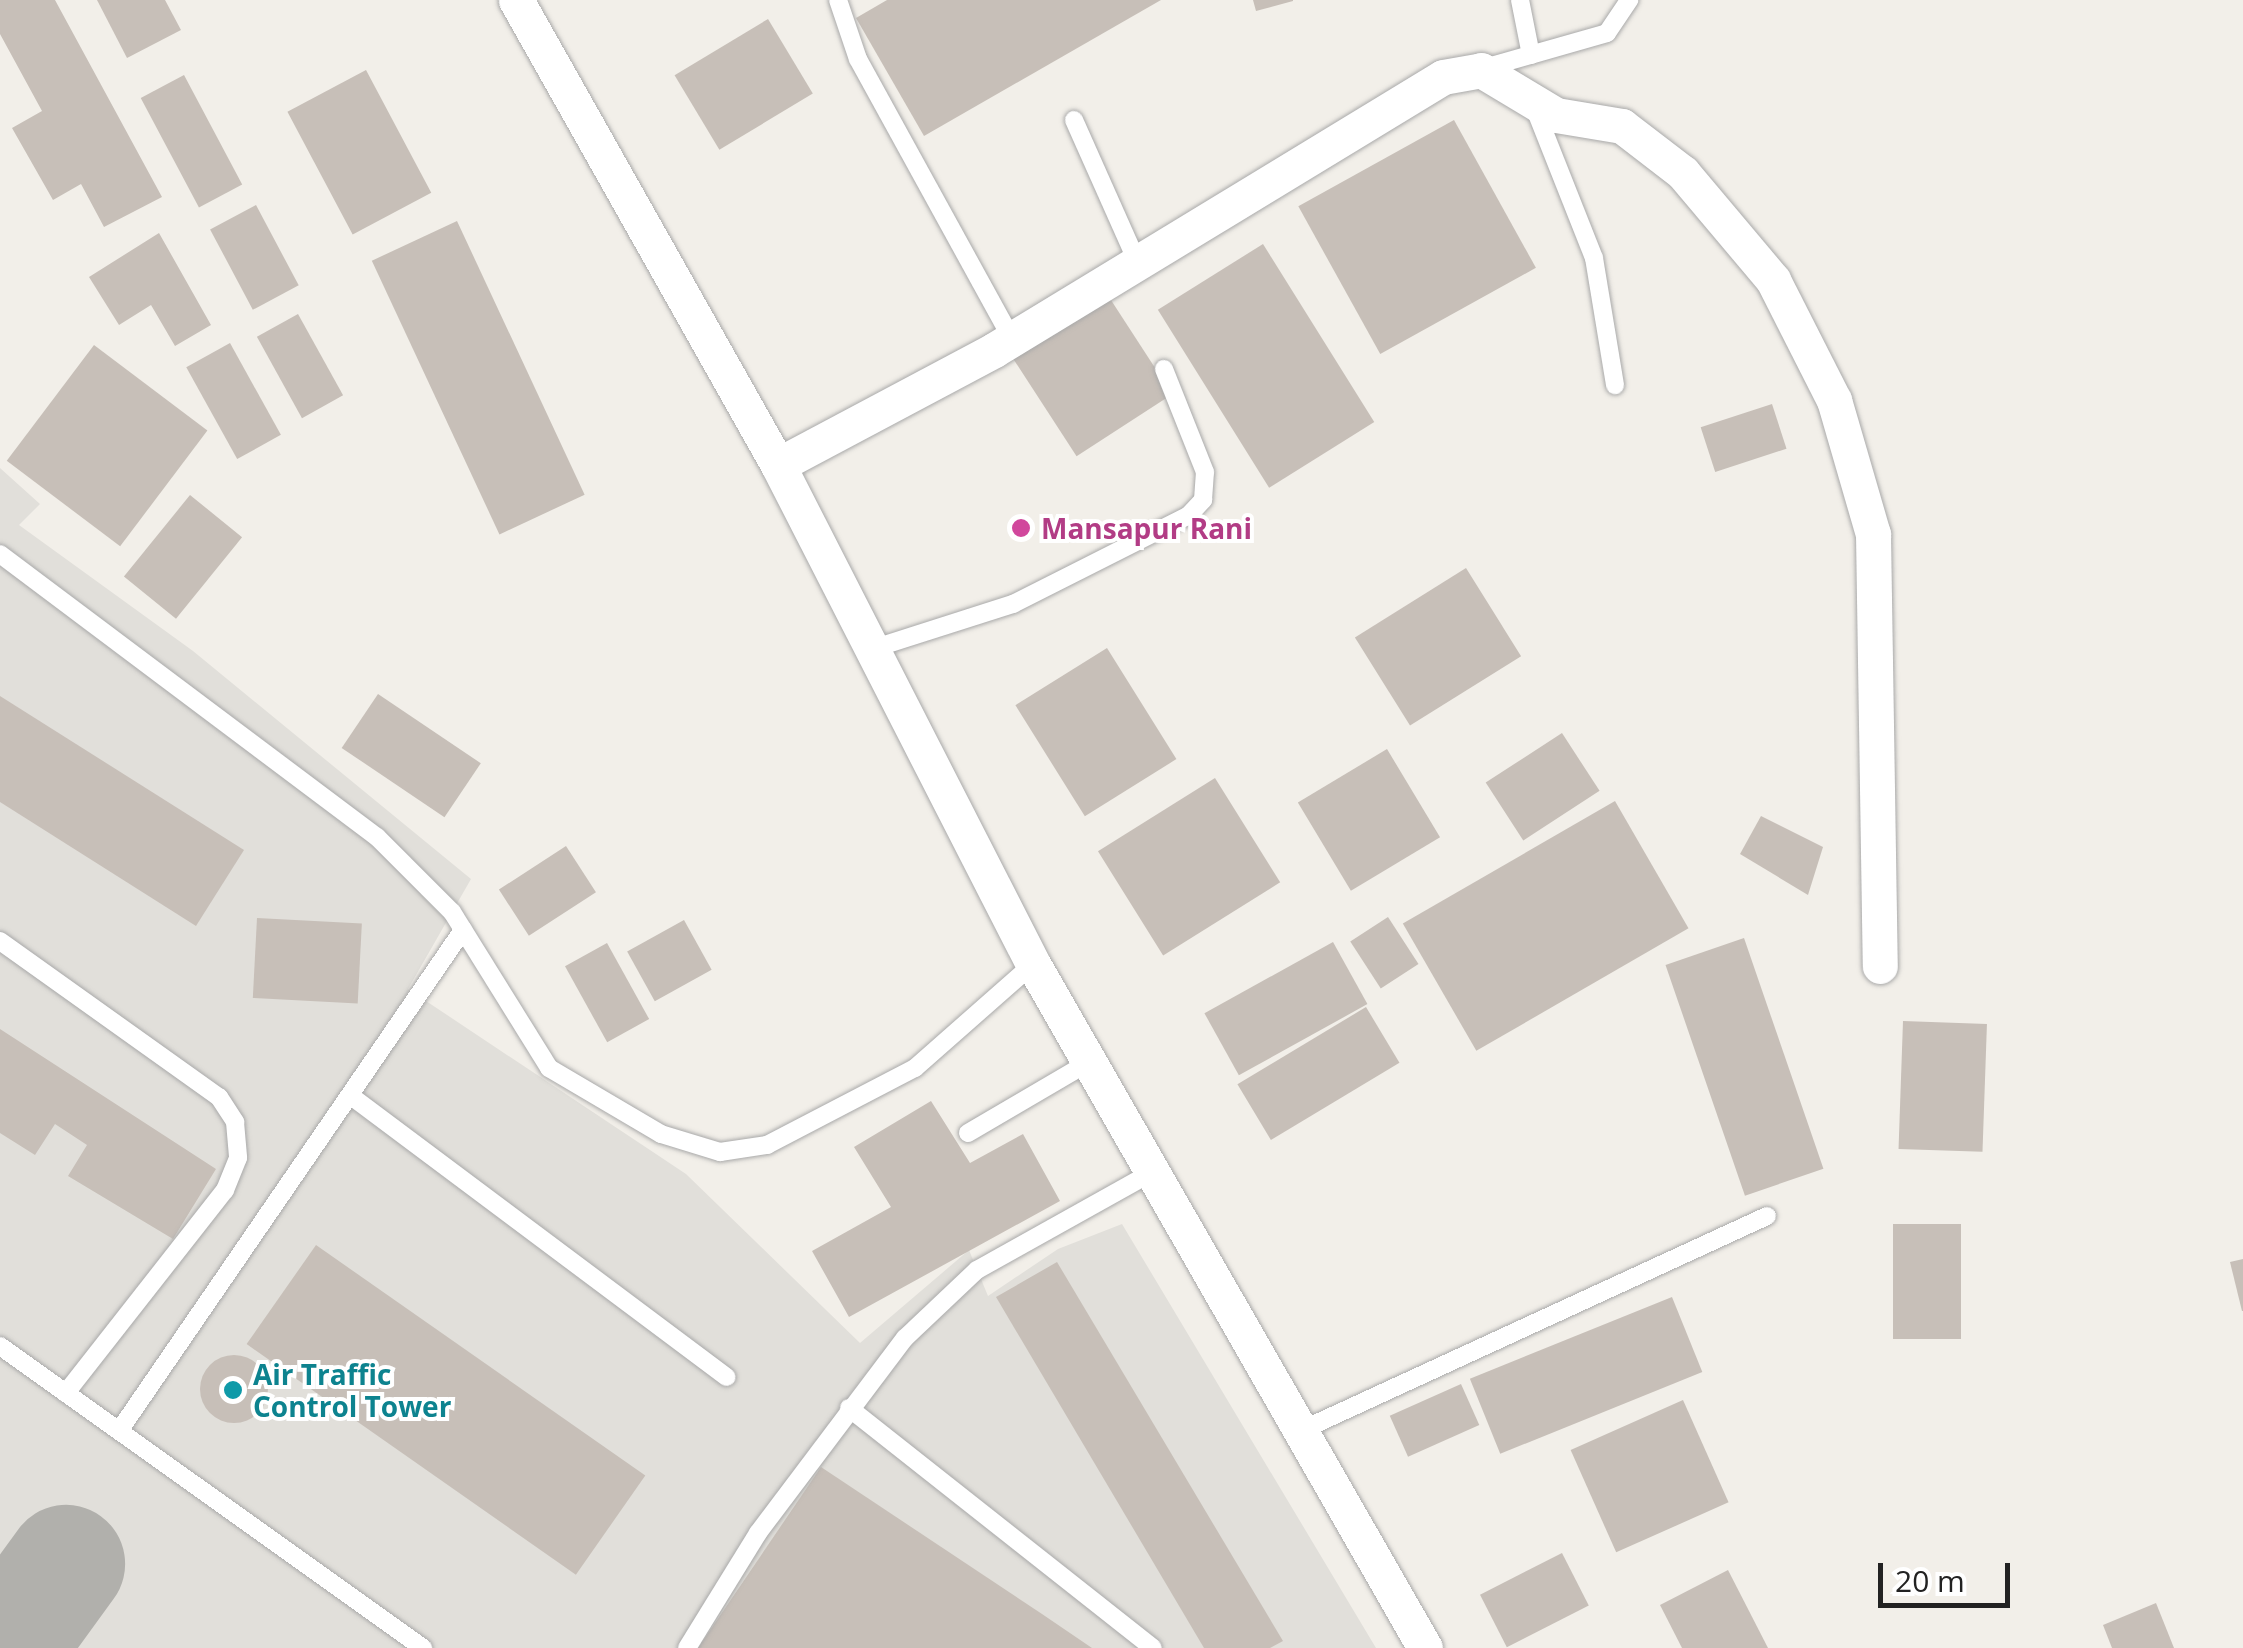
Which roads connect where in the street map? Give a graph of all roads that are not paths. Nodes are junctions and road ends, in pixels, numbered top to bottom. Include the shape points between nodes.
1 (516, 0) edge
2 (838, 0) edge
3 (1520, 0) edge
4 (1629, 0) edge
5 (1530, 55) junction
6 (1481, 70) junction
7 (1533, 104) junction
8 (1074, 120) dead end
9 (1138, 264) junction
10 (1012, 339) junction
11 (1164, 369) dead end
12 (1614, 385) dead end
13 (778, 465) junction
14 (0, 554) edge
15 (874, 648) junction
16 (463, 930) junction
17 (0, 941) edge
18 (1033, 964) junction
19 (1880, 966) dead end
20 (1089, 1062) junction
21 (351, 1096) junction
22 (968, 1133) dead end
23 (1152, 1172) junction
24 (1767, 1216) dead end
25 (0, 1346) edge
26 (726, 1377) dead end
27 (66, 1393) junction
28 (849, 1408) junction
29 (1300, 1431) junction
30 (119, 1432) junction
31 (423, 1648) edge
32 (687, 1648) edge
33 (1153, 1648) edge
34 (1425, 1648) edge

1 - 13 street
2 - 10 lane via 858,60
3 - 5 lane
4 - 5 lane via 1606,32
5 - 6 lane
6 - 7 street
6 - 9 street via 1443,77
7 - 12 lane via 1594,258
7 - 19 street via 1622,126 1683,173 1773,280 1834,400 1873,534
8 - 9 lane
9 - 10 street
10 - 13 street
11 - 15 lane via 1206,472 1203,500 1190,515 1013,604
13 - 15 street
14 - 16 lane via 377,837
15 - 18 street
16 - 18 lane via 550,1068 661,1134 720,1152 767,1145 878,1092
16 - 21 lane
17 - 27 lane via 219,1097 235,1122 238,1158 225,1190
18 - 20 street
20 - 22 lane
20 - 23 street
21 - 26 lane
21 - 30 lane
23 - 28 lane via 977,1270
23 - 29 street
24 - 29 lane
25 - 27 lane
27 - 30 lane
28 - 32 lane
28 - 33 lane
29 - 34 street
30 - 31 lane

